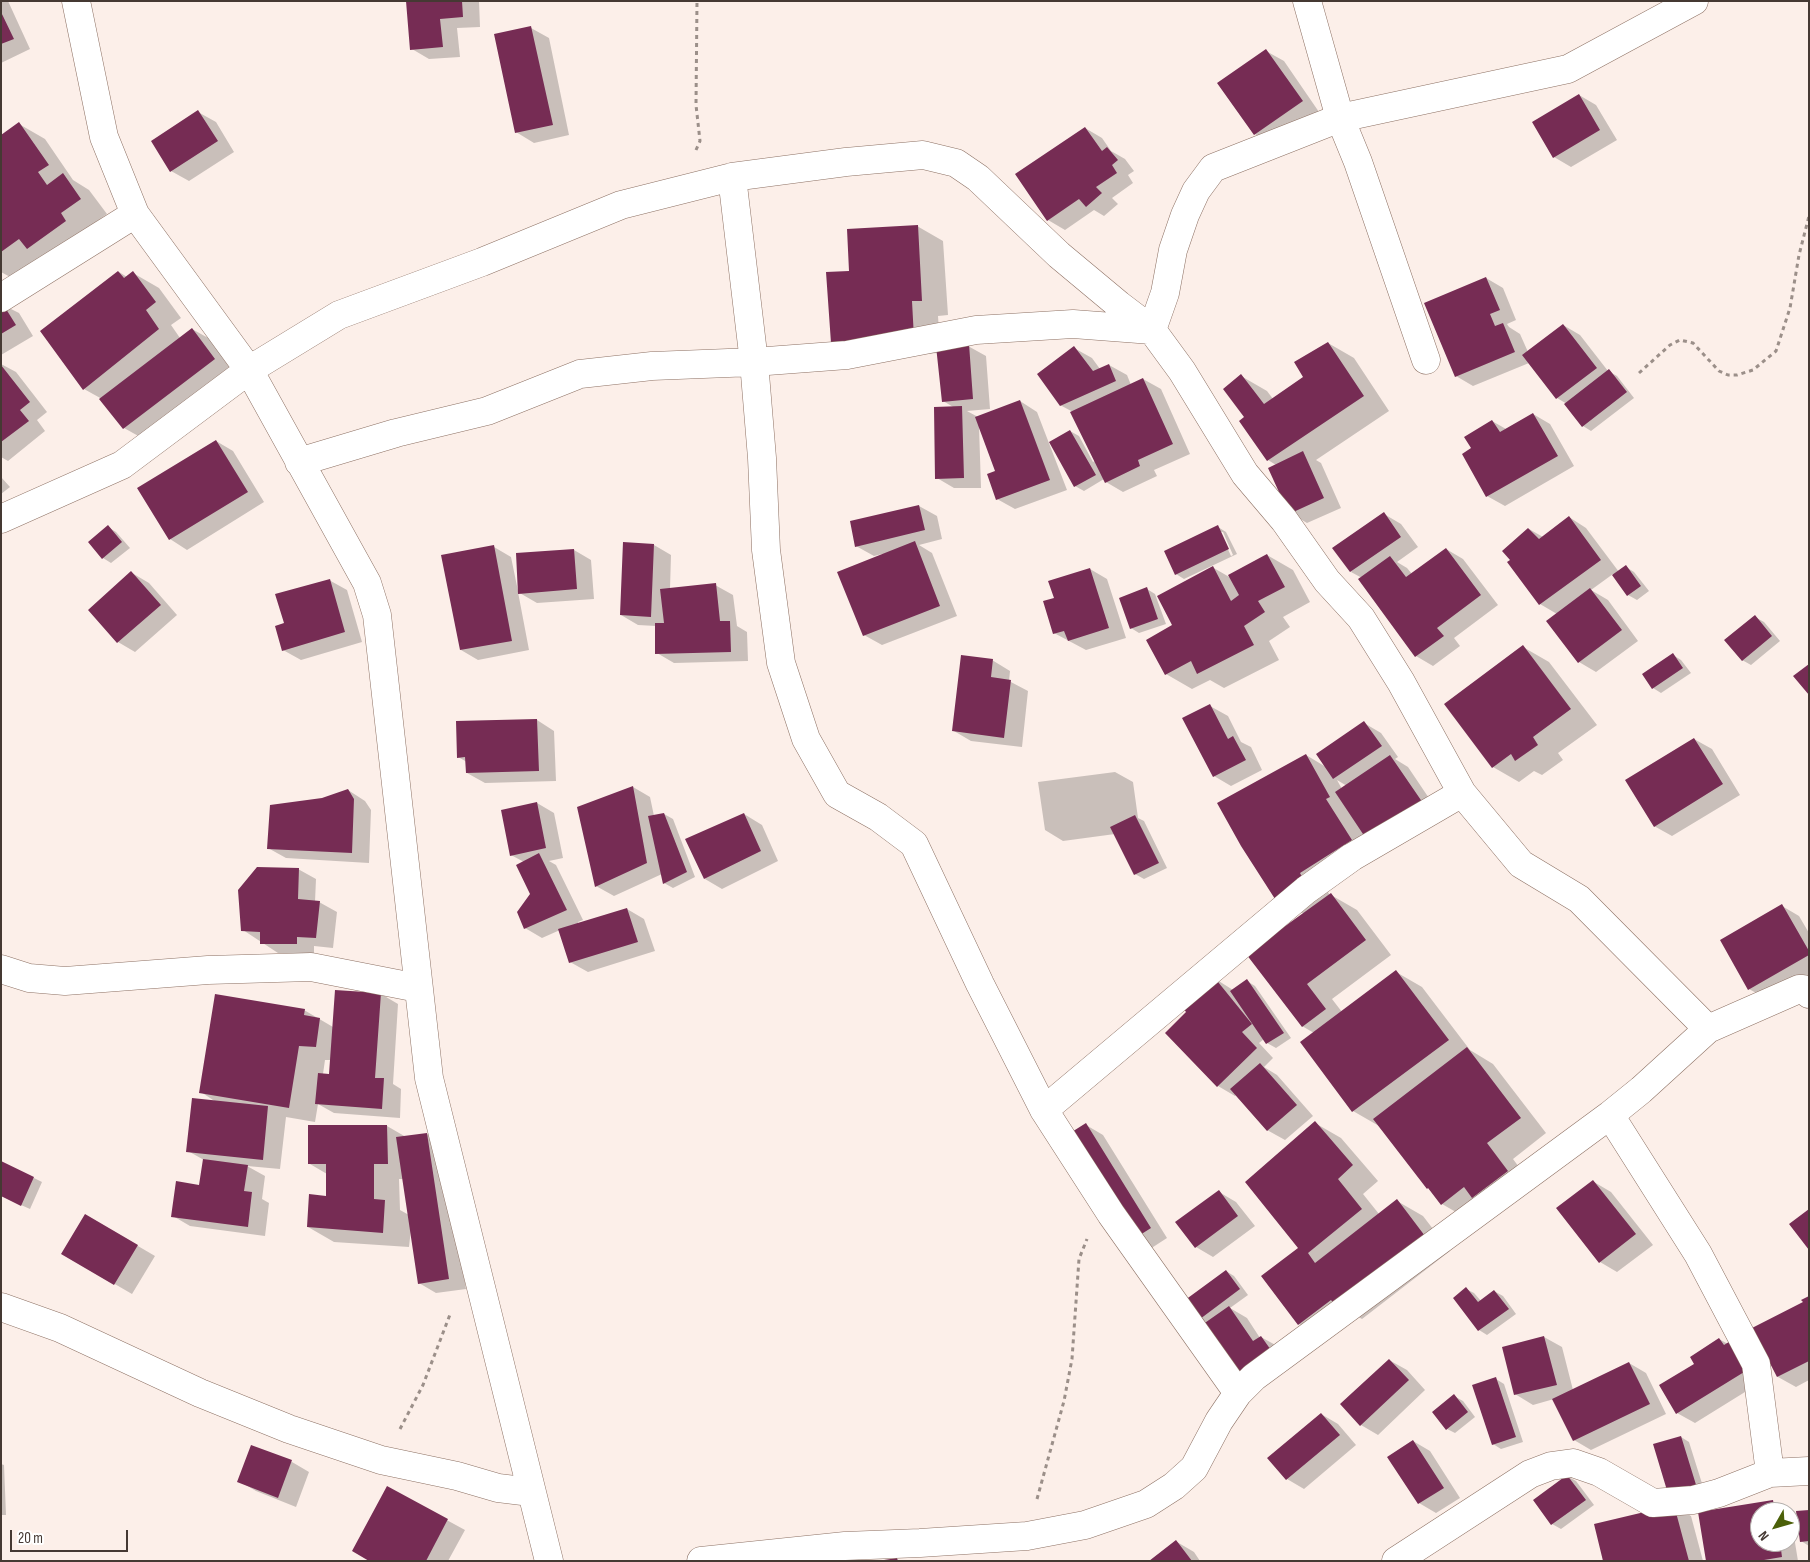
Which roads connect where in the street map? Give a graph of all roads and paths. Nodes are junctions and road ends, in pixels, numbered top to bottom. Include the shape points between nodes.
1 (76, 1) edge
2 (697, 1) edge
3 (1308, 1) edge
4 (1694, 1) edge
5 (1340, 118) junction
6 (732, 177) junction
7 (666, 193) junction
8 (135, 214) junction
9 (1809, 216) edge
10 (1, 298) edge
11 (1152, 330) junction
12 (1426, 360) dead end
13 (754, 362) junction
14 (249, 370) junction
15 (1639, 373) dead end
16 (299, 462) junction
17 (1, 519) edge
18 (1462, 793) junction
19 (1, 969) edge
20 (418, 988) junction
21 (1809, 994) edge
22 (1708, 1029) junction
23 (1044, 1110) junction
24 (1610, 1115) junction
25 (1110, 1214) junction
26 (453, 1305) dead end
27 (1, 1307) edge
28 (1238, 1393) junction
29 (381, 1460) junction
30 (1809, 1471) edge
31 (1770, 1473) junction
32 (531, 1492) junction
33 (1027, 1536) junction
34 (923, 1552) edge
35 (548, 1561) edge
36 (701, 1561) edge
37 (1396, 1561) edge

1 - 8 street via 104,137
2 - 7 path via 696,105 700,141 682,174
3 - 5 street
4 - 5 street via 1568,69
5 - 11 street via 1209,172 1185,215
5 - 12 street
6 - 7 street
6 - 11 street via 923,155 956,163 978,178 1066,261
6 - 13 street
7 - 14 street via 620,205 482,262 339,315
8 - 10 street
8 - 14 street
9 - 15 path via 1790,308 1776,351 1753,370 1728,375 1718,371 1693,343 1680,340
11 - 13 street via 1073,324 976,330 847,355
11 - 18 street via 1182,371 1245,474 1284,520 1327,581 1361,618 1401,682
13 - 16 street via 652,366 580,374 487,411 396,433
13 - 23 street via 766,550 781,663 806,739 837,794 878,817 914,844
14 - 16 street
14 - 17 street via 122,465
16 - 20 street via 367,583 378,615
18 - 22 street via 1521,864 1578,899
18 - 23 street via 1352,857 1306,890
19 - 20 street via 29,978 65,981 208,970 311,967
20 - 32 street via 429,1078
21 - 22 street via 1803,989 1796,991
22 - 24 street
23 - 25 street
24 - 28 street via 1261,1372
24 - 31 street via 1698,1254 1756,1364
25 - 28 street
25 - 33 path via 1091,1231 1079,1259 1076,1312 1064,1401
26 - 29 path via 423,1385
27 - 29 street via 60,1328 289,1430
28 - 33 street via 1194,1468 1174,1486 1146,1504 1085,1525
29 - 32 street via 498,1488
30 - 31 street
31 - 37 street via 1693,1500 1653,1502 1599,1472 1574,1463 1551,1466 1530,1474
32 - 35 street
33 - 34 street
34 - 36 street via 845,1546

